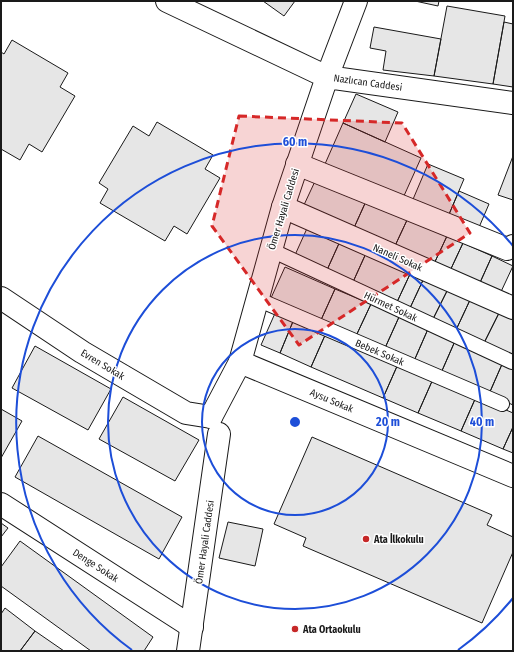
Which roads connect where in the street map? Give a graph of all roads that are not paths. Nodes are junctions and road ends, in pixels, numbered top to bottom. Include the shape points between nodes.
1 (167, 1) edge
2 (356, 1) edge
3 (327, 77) junction
4 (513, 103) edge
5 (297, 164) junction
6 (283, 207) junction
7 (513, 246) edge
8 (271, 250) junction
9 (1, 298) edge
10 (257, 299) junction
11 (513, 308) edge
12 (240, 362) junction
13 (512, 362) edge
14 (502, 404) dead end
15 (215, 425) junction
16 (513, 476) edge
17 (1, 504) edge
18 (192, 627) junction
19 (188, 651) edge

1 - 3 street, Nazlıcan Caddesi
2 - 3 street, Ömer Hayali Caddesi
3 - 4 street, Nazlıcan Caddesi
3 - 5 street, Ömer Hayali Caddesi
5 - 6 street, Ömer Hayali Caddesi
5 - 7 street via 507,249
6 - 8 street, Ömer Hayali Caddesi
6 - 11 street, Naneli Sokak
8 - 10 street, Ömer Hayali Caddesi
8 - 13 lane, Hürmet Sokak
9 - 15 street, Evren Sokak via 82,352 186,413
10 - 12 street, Ömer Hayali Caddesi
10 - 14 lane, Bebek Sokak
12 - 15 street, Ömer Hayali Caddesi
12 - 16 street, Aysu Sokak
15 - 18 street, Ömer Hayali Caddesi
17 - 18 street, Denge Sokak
18 - 19 street, Ömer Hayali Caddesi

